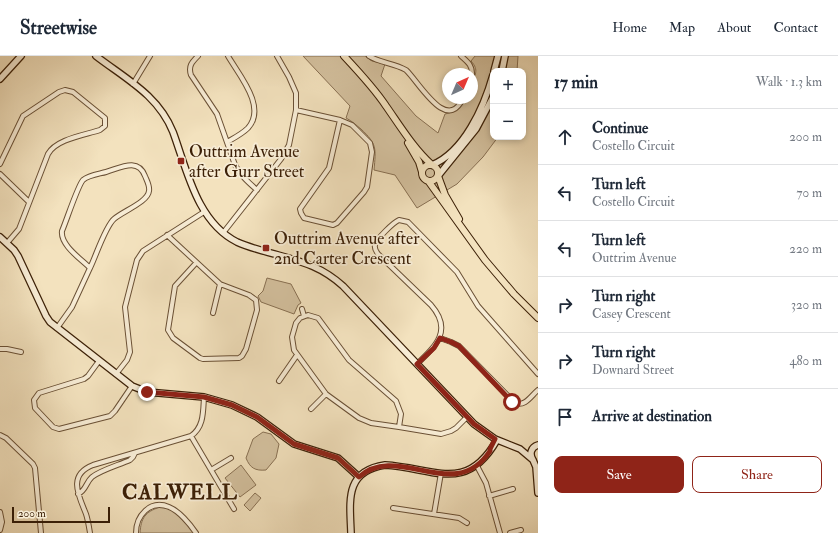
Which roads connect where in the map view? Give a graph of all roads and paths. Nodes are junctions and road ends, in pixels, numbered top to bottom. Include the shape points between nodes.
1 (21, 56) edge
2 (96, 56) edge
3 (150, 56) edge
4 (198, 56) edge
5 (228, 56) edge
6 (277, 56) edge
7 (344, 56) edge
8 (369, 56) edge
9 (461, 56) edge
10 (498, 56) edge
11 (505, 56) edge
12 (471, 68) edge
13 (495, 68) edge
14 (503, 68) edge
15 (0, 79) edge
16 (133, 84) junction
17 (490, 84) edge
18 (490, 103) edge
19 (459, 104) edge
20 (296, 110) junction
21 (340, 120) junction
22 (397, 122) junction
23 (227, 142) junction
24 (0, 164) edge
25 (432, 165) junction
26 (422, 172) junction
27 (0, 174) edge
28 (438, 176) junction
29 (429, 182) junction
30 (257, 190) junction
31 (29, 202) junction
32 (204, 212) junction
33 (224, 233) junction
34 (167, 235) junction
35 (467, 235) junction
36 (0, 237) edge
37 (7, 243) junction
38 (196, 262) junction
39 (90, 268) junction
40 (220, 284) junction
41 (302, 309) dead end
42 (213, 312) dead end
43 (304, 316) junction
44 (538, 318) edge
45 (57, 328) junction
46 (440, 338) junction
47 (0, 349) edge
48 (21, 352) dead end
49 (297, 355) junction
50 (99, 361) junction
51 (417, 364) junction
52 (116, 374) junction
53 (538, 374) edge
54 (279, 381) dead end
55 (132, 386) junction
56 (538, 390) edge
57 (326, 394) junction
58 (204, 397) junction
59 (311, 409) dead end
60 (467, 417) junction
61 (399, 427) junction
62 (0, 435) edge
63 (191, 436) junction
64 (496, 439) junction
65 (537, 445) edge
66 (515, 447) junction
67 (135, 453) junction
68 (231, 458) dead end
69 (534, 461) edge
70 (477, 466) junction
71 (211, 470) junction
72 (441, 473) junction
73 (359, 477) junction
74 (538, 487) edge
75 (514, 489) dead end
76 (538, 493) edge
77 (78, 494) junction
78 (489, 496) junction
79 (393, 508) dead end
80 (234, 509) dead end
81 (0, 512) edge
82 (434, 514) junction
83 (467, 523) dead end
84 (0, 530) edge
85 (521, 530) dead end
86 (41, 533) edge
87 (90, 533) edge
88 (136, 533) edge
89 (196, 533) edge
90 (351, 533) edge
91 (500, 533) edge
92 (510, 533) edge

1 - 15 street
2 - 16 street
3 - 16 street
4 - 23 street via 191,65 191,75 217,114
5 - 23 street via 251,94 255,110 248,128
6 - 20 street via 293,85
7 - 22 main road
8 - 19 street via 401,66 439,108 453,110
9 - 12 street
10 - 13 street
11 - 14 street
16 - 32 street via 152,99 166,116
17 - 25 street via 464,138 447,157
18 - 28 street via 476,129
20 - 21 street
20 - 30 street via 288,149
21 - 21 street via 329,168 300,208 304,218 330,225 337,223 364,192 368,184 372,152 366,138 352,125
22 - 25 main road via 420,154
22 - 26 main road
23 - 30 street via 239,172
24 - 31 street via 23,116 63,90 69,90 103,115 105,124 100,130 52,148
25 - 26 main road via 426,166
25 - 28 main road via 438,170
26 - 29 main road via 424,179
27 - 31 street
28 - 29 main road
28 - 35 main road via 445,195
29 - 35 main road
30 - 33 street
31 - 37 street via 19,229
32 - 33 street
32 - 34 street
33 - 51 street via 248,246 310,264 330,275
34 - 38 street
34 - 52 street via 143,251 137,260 126,307 129,355
35 - 44 main road via 499,277
36 - 37 street
37 - 45 street via 18,256 46,316
38 - 40 street
38 - 40 street via 175,286 168,330 173,338 203,359 242,356 257,310 257,302 253,297
39 - 39 street via 65,244 62,237 80,185 88,178 129,165 137,166 144,173 149,187 148,195 111,222
39 - 45 street via 72,308
40 - 42 street
41 - 43 street
43 - 49 street via 296,323 292,337
43 - 61 street via 318,318 349,360 396,401 401,414
45 - 50 street
46 - 51 street via 434,348
46 - 53 street via 441,322 436,310 375,250 376,242 398,220 408,222 457,272 478,306
46 - 56 street via 459,346 515,403 525,403
47 - 48 street
49 - 54 street
49 - 57 street
50 - 52 street
50 - 55 street via 84,379 43,391 36,396 35,408 53,427 61,429 110,416
51 - 60 street
52 - 55 street
55 - 58 street via 147,392
57 - 59 street
57 - 61 street via 365,421
58 - 63 street via 201,424
58 - 73 street via 246,411 294,444 338,458
60 - 61 street via 456,428 444,433
60 - 64 street
62 - 86 street via 36,468
63 - 67 street
63 - 71 street
64 - 66 street
64 - 70 street via 484,460
65 - 66 street
65 - 69 street via 531,451
66 - 69 street
67 - 77 street via 130,460 93,476
67 - 77 street via 85,468 77,480
68 - 71 street
69 - 74 street
70 - 72 street via 459,474
70 - 78 street
71 - 80 street
72 - 73 street via 385,465 371,469
72 - 82 street
73 - 90 street via 352,488 350,499
74 - 76 street
75 - 78 street
77 - 87 street
78 - 91 street
79 - 82 street
81 - 84 street
82 - 83 street via 459,518
85 - 92 street
88 - 89 street via 142,513 153,506 162,505 176,511

